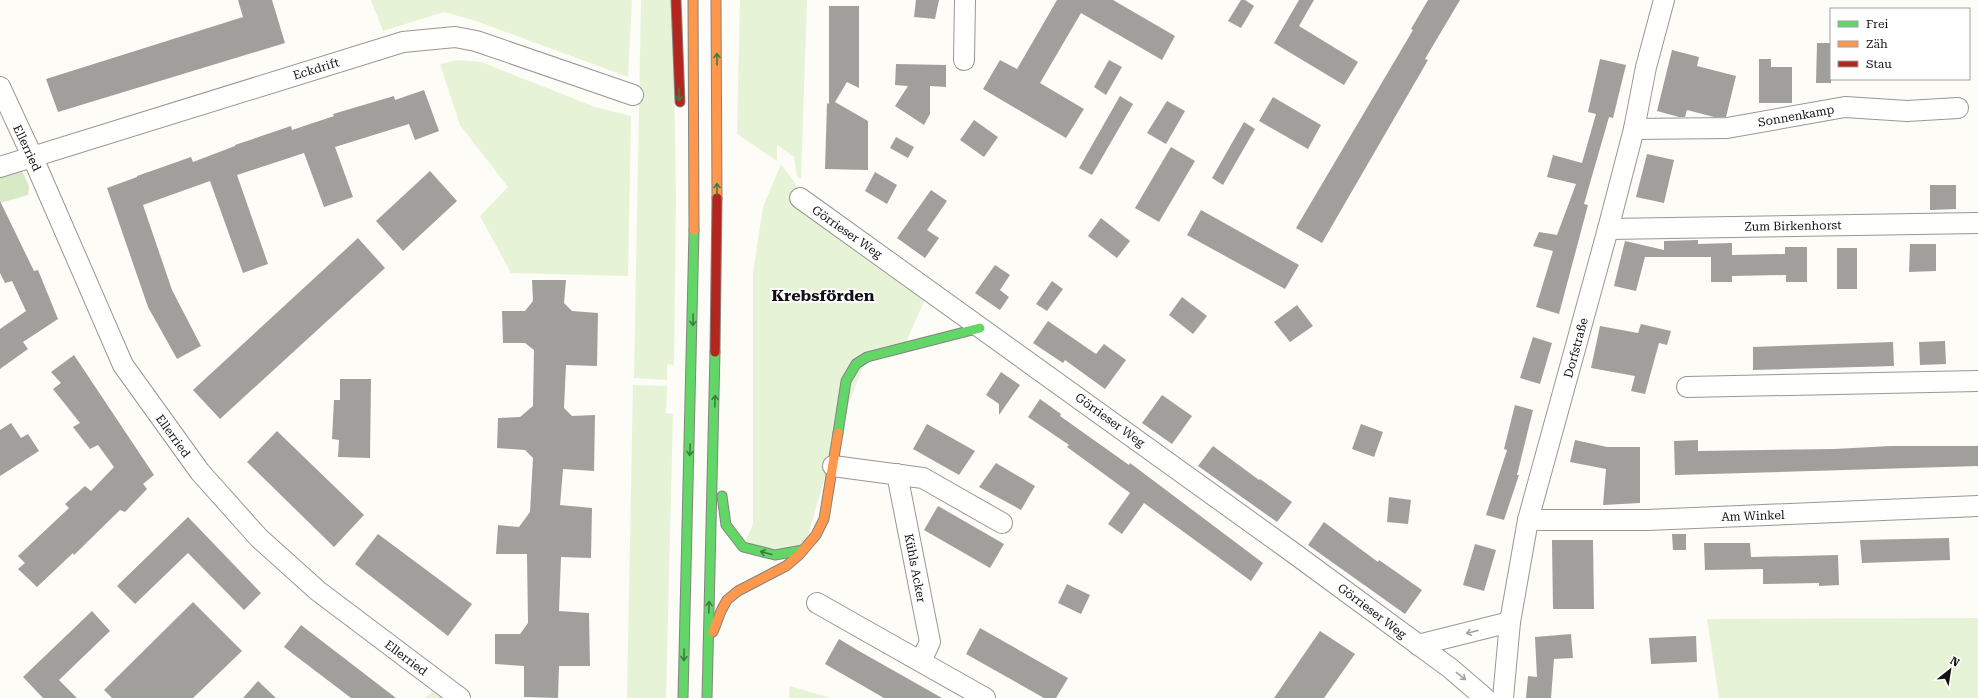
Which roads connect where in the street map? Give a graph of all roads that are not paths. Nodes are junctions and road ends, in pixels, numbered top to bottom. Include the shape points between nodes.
1 (676, 0) edge
2 (693, 0) edge
3 (716, 0) edge
4 (965, 0) edge
5 (1664, 0) edge
6 (964, 60) dead end
7 (0, 87) edge
8 (632, 95) dead end
9 (1958, 108) dead end
10 (680, 114) dead end
11 (1634, 129) junction
12 (33, 158) junction
13 (0, 168) edge
14 (684, 169) dead end
15 (726, 185) dead end
16 (800, 198) dead end
17 (1978, 223) edge
18 (1608, 229) junction
19 (694, 281) junction
20 (717, 284) junction
21 (980, 328) junction
22 (1978, 381) edge
23 (1687, 387) dead end
24 (714, 440) junction
25 (833, 466) junction
26 (897, 474) junction
27 (1978, 506) edge
28 (1528, 520) junction
29 (1002, 523) dead end
30 (804, 550) junction
31 (817, 602) dead end
32 (1510, 622) junction
33 (1418, 645) junction
34 (708, 646) junction
35 (921, 661) junction
36 (683, 680) junction
37 (460, 698) edge
38 (678, 698) edge
39 (683, 698) edge
40 (707, 698) edge
41 (985, 698) edge
42 (1485, 698) edge
43 (1502, 698) edge

1 -> 10 highway
2 - 19 highway
20 -> 3 highway
4 - 6 street
5 - 11 street, Dorfstraße via 1646,67
7 - 12 street, Ellerried
8 - 12 street, Eckdrift via 476,41 455,37 403,42
9 - 11 street, Sonnenkamp via 1907,111 1845,107 1727,128
11 - 18 street, Dorfstraße
12 - 13 street, Eckdrift
12 - 37 street, Ellerried via 122,365 200,472 259,538 318,591
14 - 19 highway
15 - 20 highway
16 - 21 street, Görrieser Weg
17 - 18 street, Zum Birkenhorst
18 - 28 street, Dorfstraße
19 -> 36 highway
24 -> 20 highway
21 - 25 highway via 867,357 856,364 846,381
21 - 33 street, Görrieser Weg
22 - 23 street
30 -> 24 highway via 775,555 743,547 726,525
34 -> 24 highway
25 - 26 street
25 - 30 highway via 824,519 816,537
26 - 29 street via 923,478
26 - 35 street, Kühls Acker via 930,642
27 - 28 street, Am Winkel via 1648,520
28 - 32 street, Dorfstraße
30 - 34 highway via 778,572 745,586 726,601
31 - 35 street
32 -> 33 street, Görrieser Weg
32 - 43 street, Dorfstraße
33 -> 42 street, Görrieser Weg
34 - 40 highway
35 - 41 street
36 - 38 highway
36 - 39 highway

